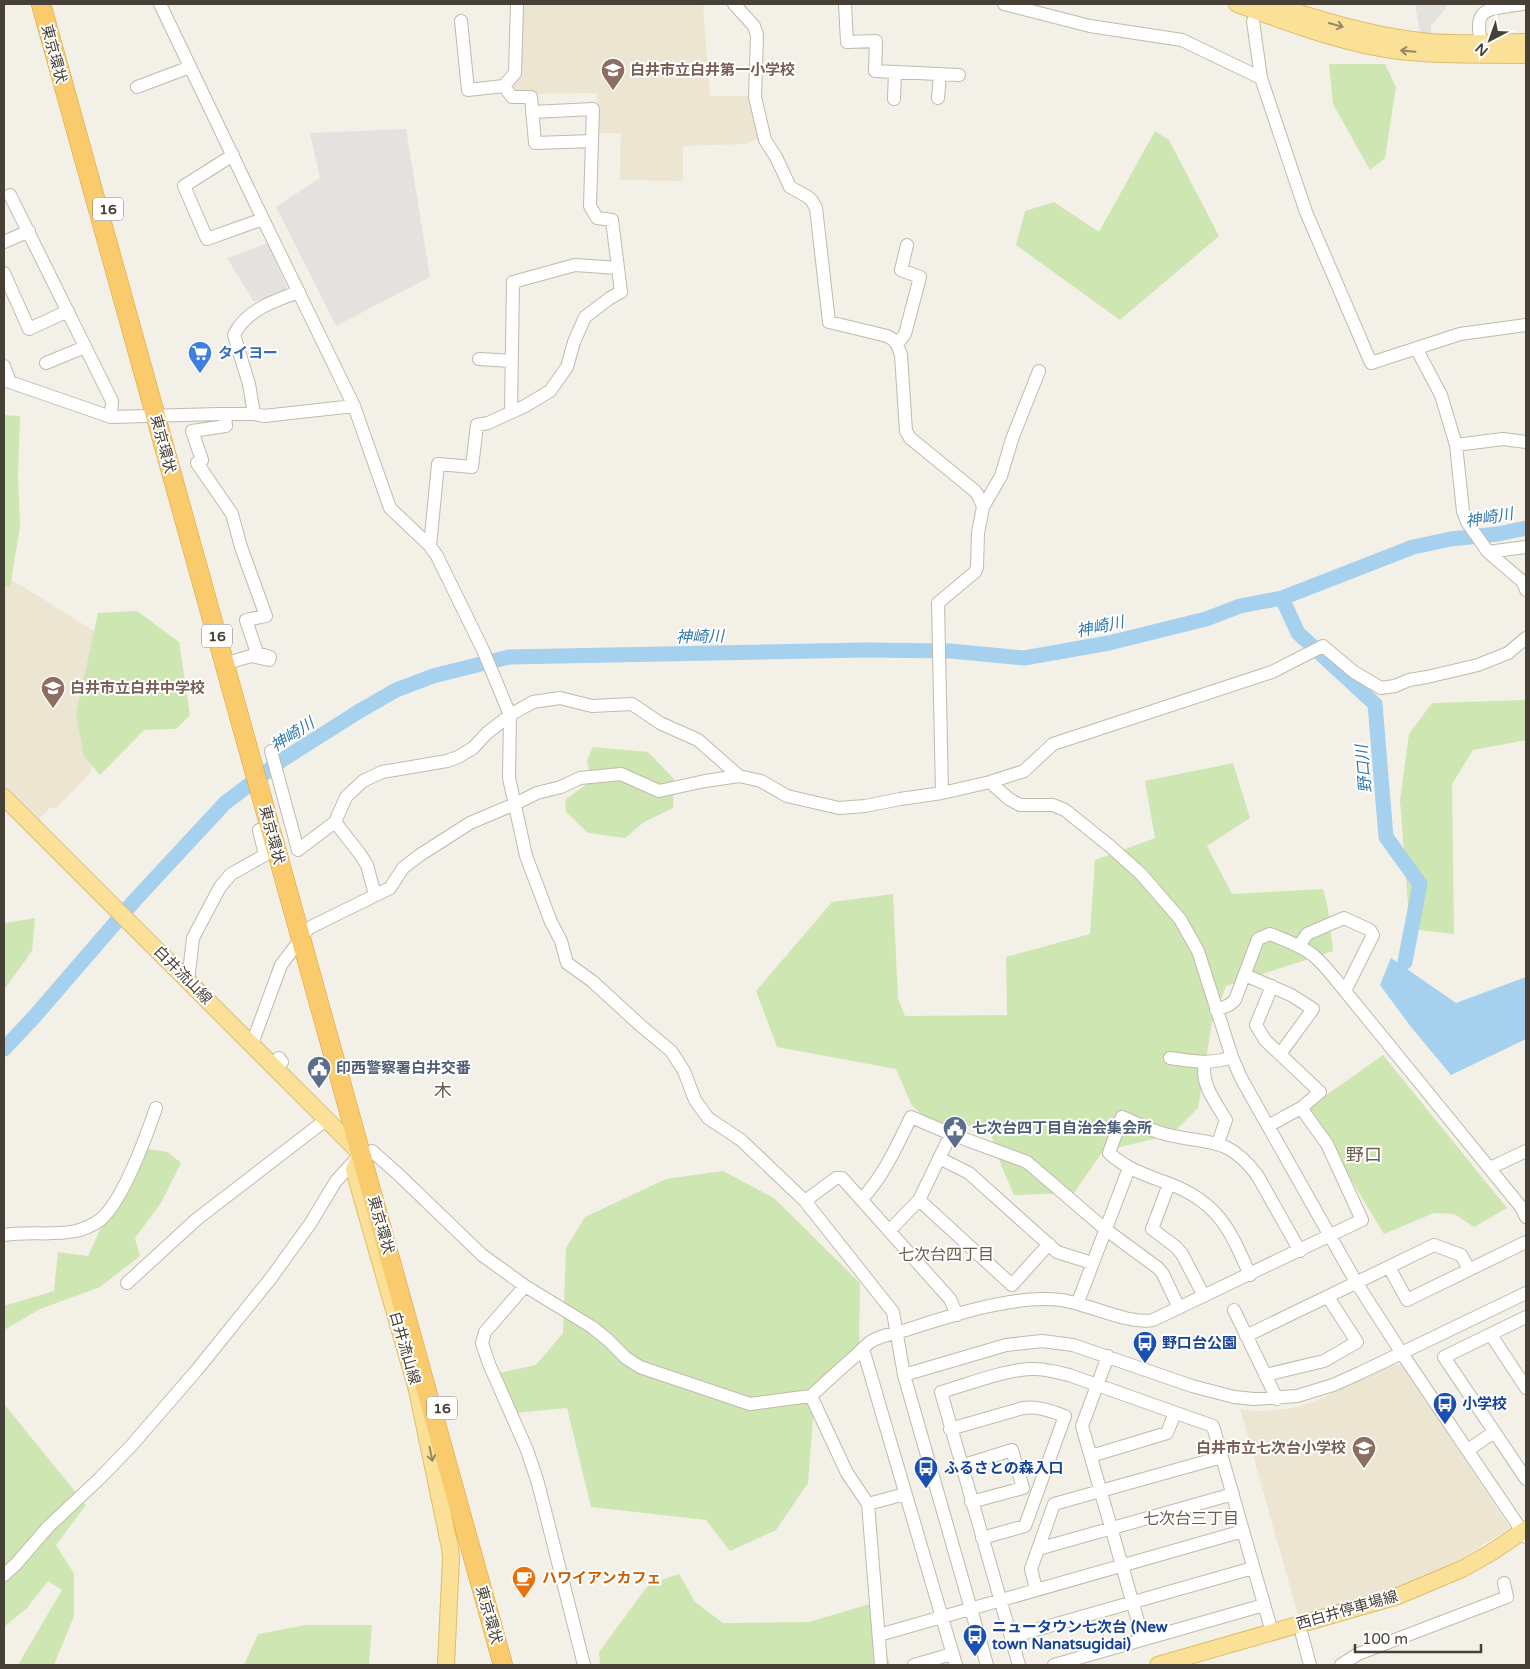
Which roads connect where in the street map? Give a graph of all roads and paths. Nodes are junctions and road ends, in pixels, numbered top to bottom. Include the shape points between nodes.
1 (41, 4) edge
2 (52, 4) edge
3 (160, 4) edge
4 (517, 4) edge
5 (734, 4) edge
6 (846, 4) edge
7 (1004, 4) edge
8 (1237, 4) edge
9 (1273, 4) edge
10 (1522, 4) edge
11 (461, 21) dead end
12 (1253, 21) dead end
13 (1526, 42) edge
14 (1482, 48) junction
15 (1526, 55) edge
16 (190, 67) junction
17 (896, 72) junction
18 (940, 74) junction
19 (959, 75) dead end
20 (1261, 78) junction
21 (504, 86) junction
22 (137, 87) dead end
23 (938, 98) dead end
24 (894, 99) dead end
25 (532, 112) junction
26 (592, 142) junction
27 (233, 156) junction
28 (10, 195) dead end
29 (263, 219) junction
30 (29, 231) junction
31 (4, 242) edge
32 (907, 245) dead end
33 (618, 268) junction
34 (4, 273) edge
35 (299, 292) junction
36 (68, 312) junction
37 (1526, 324) edge
38 (897, 344) junction
39 (86, 347) junction
40 (1416, 348) junction
41 (479, 359) dead end
42 (512, 361) junction
43 (46, 363) dead end
44 (4, 366) edge
45 (1039, 371) dead end
46 (7, 381) edge
47 (354, 406) junction
48 (511, 412) junction
49 (225, 414) junction
50 (254, 414) junction
51 (160, 415) junction
52 (111, 417) junction
53 (1526, 442) edge
54 (1456, 445) junction
55 (983, 507) junction
56 (430, 546) junction
57 (1526, 547) edge
58 (1488, 552) junction
59 (1526, 590) edge
60 (1526, 638) edge
61 (234, 661) junction
62 (510, 715) junction
63 (261, 757) junction
64 (739, 776) junction
65 (990, 782) junction
66 (269, 786) junction
67 (942, 793) junction
68 (4, 797) edge
69 (515, 804) junction
70 (335, 822) junction
71 (259, 830) dead end
72 (375, 895) junction
73 (305, 933) junction
74 (1299, 946) junction
75 (1244, 975) junction
76 (188, 980) junction
77 (1272, 986) junction
78 (1345, 991) junction
79 (1216, 1010) junction
80 (252, 1044) junction
81 (1280, 1054) junction
82 (1232, 1057) junction
83 (1170, 1058) dead end
84 (1205, 1062) junction
85 (156, 1108) dead end
86 (1302, 1108) junction
87 (328, 1119) junction
88 (1268, 1126) junction
89 (951, 1134) junction
90 (1218, 1143) junction
91 (1526, 1151) edge
92 (366, 1153) junction
93 (939, 1158) junction
94 (1129, 1168) junction
95 (1490, 1168) junction
96 (1169, 1184) junction
97 (862, 1199) junction
98 (919, 1200) junction
99 (805, 1201) junction
100 (1526, 1217) edge
101 (1105, 1229) junction
102 (890, 1230) junction
103 (4, 1235) edge
104 (1330, 1236) junction
105 (1526, 1242) edge
106 (1049, 1244) junction
107 (1300, 1251) junction
108 (1092, 1264) junction
109 (1390, 1267) junction
110 (1469, 1269) junction
111 (1250, 1275) junction
112 (1356, 1282) junction
113 (127, 1283) dead end
114 (525, 1286) junction
115 (1526, 1293) edge
116 (1204, 1296) junction
117 (1328, 1297) junction
118 (1078, 1302) junction
119 (1179, 1308) junction
120 (1234, 1310) dead end
121 (957, 1315) junction
122 (1526, 1317) edge
123 (896, 1333) junction
124 (1490, 1335) junction
125 (1246, 1336) junction
126 (863, 1349) junction
127 (1401, 1352) junction
128 (1108, 1356) junction
129 (904, 1375) junction
130 (1265, 1375) junction
131 (1097, 1384) junction
132 (1526, 1388) edge
133 (811, 1396) junction
134 (1276, 1399) junction
135 (1175, 1413) junction
136 (950, 1429) junction
137 (1494, 1432) junction
138 (1468, 1450) junction
139 (1091, 1456) junction
140 (1222, 1457) junction
141 (961, 1466) junction
142 (1525, 1473) edge
143 (1100, 1491) junction
144 (905, 1494) junction
145 (1233, 1494) junction
146 (971, 1502) junction
147 (868, 1504) junction
148 (1111, 1529) junction
149 (1243, 1531) junction
150 (1525, 1535) edge
151 (982, 1538) junction
152 (1038, 1549) junction
153 (476, 1552) junction
154 (452, 1558) junction
155 (1121, 1565) junction
156 (1253, 1568) junction
157 (4, 1575) edge
158 (1504, 1583) dead end
159 (1036, 1589) junction
160 (1000, 1601) junction
161 (1133, 1604) junction
162 (1264, 1605) junction
163 (971, 1609) junction
164 (942, 1617) junction
165 (1272, 1632) junction
166 (879, 1635) junction
167 (1302, 1635) junction
168 (1011, 1637) junction
169 (1143, 1639) junction
170 (954, 1660) edge
171 (446, 1665) edge
172 (503, 1665) edge
173 (512, 1665) edge
174 (584, 1665) edge
175 (881, 1665) edge
176 (914, 1665) edge
177 (987, 1665) edge
178 (1019, 1665) edge
179 (1054, 1665) edge
180 (1158, 1665) edge
181 (1195, 1665) edge
182 (1310, 1665) edge
183 (1341, 1665) edge

1 - 51 highway, 東京環状 / 16
2 - 51 highway, 東京環状 / 16
3 - 16 street
4 - 21 street via 515,73
5 - 38 street via 757,34 755,97 766,144 790,187 808,197 816,208 828,322 887,336
6 - 17 street via 847,42 876,41 875,71
7 - 20 street via 1090,26 1182,40
14 -> 8 main road via 1431,53 1369,46
9 -> 14 main road via 1371,33
10 - 14 street via 1490,8 1483,13 1478,24
11 - 21 street via 468,90
12 - 20 street
13 - 14 main road
14 - 15 main road
16 - 22 street
16 - 27 street
17 - 18 street
17 - 24 street
18 - 19 street
18 - 23 street
20 - 40 street via 1306,212 1371,363
21 - 25 street via 512,97 531,97
25 - 26 street via 535,143
25 - 26 street via 593,109
26 - 33 street via 590,206 598,218 612,220
27 - 29 street
27 - 29 street via 184,186 207,239
28 - 30 street
29 - 35 street
30 - 31 street
30 - 36 street
32 - 38 street via 901,270 920,277 905,334
33 - 42 street via 575,265 512,282
33 - 48 street via 621,292 585,317 560,379 550,391
34 - 36 street via 29,329
35 - 47 street
35 - 50 street via 265,305 238,326 234,335 249,384
36 - 39 street
37 - 40 street via 1460,334
38 - 55 street via 901,355 906,431 910,438 975,491
39 - 43 street
39 - 52 street via 112,401
40 - 54 street via 1441,395
41 - 42 street
42 - 48 street
44 - 46 street
45 - 55 street via 1001,476
46 - 52 street
47 - 50 street via 264,416
47 - 56 street via 390,508
48 - 56 street via 477,425 472,467 438,464
49 - 50 street
49 - 51 street
49 - 61 street via 226,426 192,430 202,460 197,463 232,514 266,616 246,620 257,653 270,656 269,660 251,656
51 - 52 street
51 - 61 highway, 東京環状 / 16
51 - 63 highway, 東京環状 / 16
53 - 54 street via 1502,439
54 - 58 street via 1463,511
55 - 67 street via 978,527 977,567 971,576 938,603
56 - 62 street via 483,650
57 - 58 street
58 - 59 street via 1523,582
60 - 65 street via 1508,653 1478,665 1381,688 1354,672 1323,646 1272,672 1053,744 1024,771
61 - 63 highway, 東京環状 / 16
62 - 64 street via 533,702 560,698 592,706 632,704 660,723 698,740
62 - 69 street via 509,778
62 - 70 street via 458,757 382,772 363,781 346,798
63 - 66 highway, 東京環状 / 16
64 - 67 street via 761,781 787,796 839,808
64 - 69 street via 659,792 621,774 580,778 561,787 537,792
65 - 67 street
65 - 79 street via 1020,805 1053,805 1066,810 1141,874 1166,900 1198,951
66 - 70 street via 298,850
66 - 73 highway, 東京環状 / 16
68 - 76 main road, 白井流山線
69 - 72 street via 470,823 428,850 403,868 390,888
69 - 99 street via 526,856 567,962 671,1051 684,1071 695,1100 708,1118 741,1140
70 - 72 street via 367,865
71 - 76 street via 265,854 231,874 216,894 193,938
72 - 73 street
73 - 80 street via 281,966
73 - 92 highway, 東京環状 / 16
74 - 75 street via 1270,934 1258,939
74 - 78 street via 1320,961
74 - 78 street via 1307,934 1344,918 1370,930 1372,935
75 - 77 street
75 - 79 street via 1235,1000 1229,1006
76 - 80 main road, 白井流山線
77 - 81 street via 1256,1025 1265,1040
77 - 81 street via 1313,1009
78 - 95 street
79 - 82 street
80 - 87 main road, 白井流山線
81 - 86 street via 1320,1092
82 - 84 street via 1220,1062
82 - 88 street
83 - 84 street
84 - 90 street via 1204,1080 1226,1120
85 - 103 street via 130,1173 101,1219 71,1232
86 - 88 street
86 - 104 street via 1326,1144 1362,1220
87 - 92 main road, 白井流山線
87 - 113 street via 197,1219
88 - 104 street
89 - 93 street
89 - 97 street via 911,1116 892,1157
89 - 101 street via 1027,1162
90 - 94 street via 1164,1133 1122,1117 1109,1153
90 - 107 street via 1249,1164
91 - 95 street
92 - 114 street via 405,1180 482,1255
92 - 153 highway, 東京環状 / 16
92 -> 154 main road, 白井流山線 via 354,1170 417,1390
92 - 157 street via 336,1181 271,1278 196,1371 131,1446
93 - 98 street
93 - 106 street via 969,1173
94 - 96 street
94 - 101 street
95 - 100 street
96 - 111 street via 1200,1199 1220,1218 1233,1237
96 - 116 street via 1152,1229 1182,1254
97 - 99 street via 842,1178 836,1178
97 - 102 street
98 - 102 street
98 - 106 street via 1012,1285
99 - 123 street via 893,1312
101 - 108 street
101 - 119 street via 1158,1268
102 - 121 street via 950,1299
104 - 107 street
104 - 112 street
105 - 110 street
106 - 108 street via 1058,1252
107 - 111 street
108 - 118 street
109 - 110 street via 1434,1245 1462,1255
109 - 110 street via 1407,1300
109 - 112 street
111 - 116 street
112 - 117 street
112 - 127 street
114 - 133 street via 592,1327 626,1358 640,1366 750,1404
114 - 174 street via 486,1332 482,1343 538,1483
115 - 127 street
116 - 119 street
117 - 125 street
117 - 130 street via 1358,1342 1324,1362
118 - 119 street via 1143,1322
118 - 121 street via 1028,1299
120 - 125 street
121 - 123 street
122 - 124 street
123 - 126 street via 871,1341
123 - 129 street
124 - 132 street
124 - 137 street via 1444,1357
125 - 130 street
126 - 133 street
126 - 144 street
127 - 134 street via 1333,1385
127 - 138 street
128 - 129 street via 1073,1344 1042,1340 1006,1345
128 - 131 street
128 - 134 street via 1218,1394
129 - 163 street
130 - 134 street
131 - 135 street
131 - 136 street via 1052,1370 1033,1368 940,1392
131 - 139 street via 1082,1426
133 - 147 street via 847,1473
135 - 139 street via 1167,1433
135 - 140 street via 1213,1426
136 - 141 street
136 - 151 street via 1023,1408 1044,1408 1065,1416 1025,1526
137 - 138 street
137 - 142 street
138 - 150 street
139 - 143 street
140 - 143 street
140 - 145 street
141 - 146 street
141 - 146 street via 1012,1450 1023,1488
143 - 148 street
143 - 152 street via 1054,1504
144 - 147 street
144 - 164 street
145 - 148 street
145 - 149 street
146 - 151 street
147 - 166 street
148 - 152 street
148 - 155 street
149 - 155 street
149 - 156 street
150 - 165 main road, 西白井停車場線 via 1421,1588
150 - 167 main road, 西白井停車場線 via 1498,1560 1467,1578 1399,1606
151 - 160 street
152 - 159 street via 1031,1569
153 - 154 street
153 - 172 highway, 東京環状 / 16
153 - 173 highway, 東京環状 / 16
154 - 171 main road, 白井流山線
155 - 159 street
155 - 161 street
156 - 161 street
156 - 162 street
158 - 183 street via 1507,1597 1358,1654
159 - 160 street
160 - 163 street
160 - 168 street
161 - 168 street
161 - 169 street
162 - 165 street
162 - 169 street
163 - 164 street
163 - 177 street
164 - 166 street
164 - 170 street
165 - 180 main road, 西白井停車場線
166 - 175 street
167 - 181 main road, 西白井停車場線
167 - 182 street
168 - 178 street
169 - 179 street
170 - 176 street

